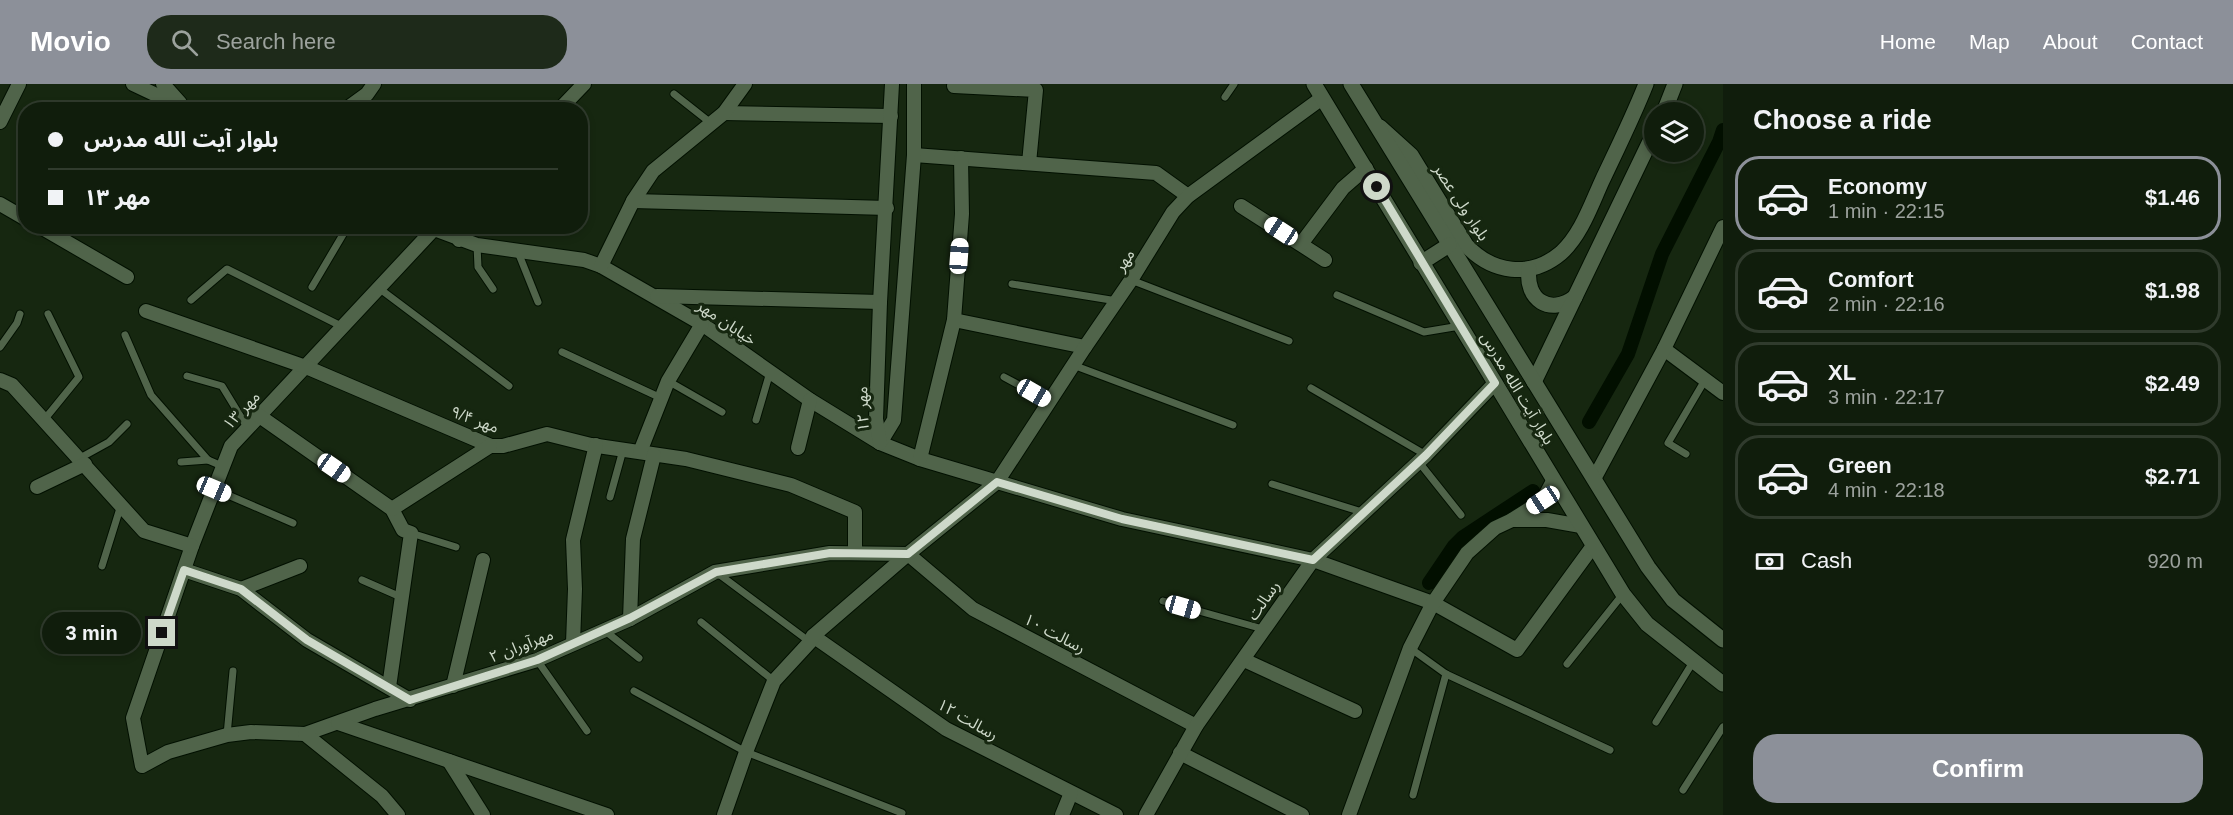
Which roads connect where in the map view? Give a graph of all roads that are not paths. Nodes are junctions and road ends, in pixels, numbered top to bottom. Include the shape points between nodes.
1 (19, 84) edge
2 (133, 84) edge
3 (163, 84) edge
4 (374, 84) edge
5 (584, 84) edge
6 (745, 84) edge
7 (892, 84) edge
8 (914, 84) edge
9 (1234, 84) edge
10 (1314, 84) edge
11 (1351, 84) edge
12 (1646, 84) edge
13 (1675, 84) edge
14 (954, 86) dead end
15 (674, 94) dead end
16 (1225, 97) dead end
17 (1322, 98) junction
18 (172, 102) edge
19 (180, 102) edge
20 (356, 102) edge
21 (567, 102) edge
22 (1668, 102) edge
23 (724, 113) junction
24 (891, 116) junction
25 (1372, 120) junction
26 (0, 122) edge
27 (712, 124) junction
28 (914, 155) junction
29 (1644, 155) edge
30 (961, 158) junction
31 (1029, 163) junction
32 (1366, 168) junction
33 (887, 182) junction
34 (911, 183) junction
35 (1188, 196) junction
36 (633, 201) junction
37 (0, 204) edge
38 (1241, 206) dead end
39 (887, 208) junction
40 (18, 214) edge
41 (1723, 227) edge
42 (53, 234) edge
43 (343, 234) edge
44 (430, 234) edge
45 (445, 234) edge
46 (463, 234) edge
47 (459, 240) junction
48 (1301, 244) junction
49 (477, 245) junction
50 (1449, 245) junction
51 (518, 252) junction
52 (1324, 260) dead end
53 (1421, 263) junction
54 (601, 266) junction
55 (1529, 269) junction
56 (128, 277) dead end
57 (1131, 280) junction
58 (1012, 284) dead end
59 (312, 287) dead end
60 (380, 289) junction
61 (494, 289) dead end
62 (1337, 295) dead end
63 (656, 296) junction
64 (1575, 297) junction
65 (191, 300) dead end
66 (1117, 301) junction
67 (538, 302) dead end
68 (880, 302) junction
69 (146, 311) dead end
70 (20, 314) dead end
71 (48, 314) dead end
72 (954, 320) junction
73 (702, 324) junction
74 (1460, 326) junction
75 (344, 328) junction
76 (125, 335) dead end
77 (1289, 341) dead end
78 (0, 346) edge
79 (1084, 347) junction
80 (1664, 349) junction
81 (562, 352) dead end
82 (1073, 365) junction
83 (306, 367) junction
84 (770, 372) junction
85 (187, 376) dead end
86 (1004, 377) dead end
87 (0, 380) edge
88 (1705, 380) junction
89 (668, 381) junction
90 (1534, 382) junction
91 (1495, 383) junction
92 (509, 386) dead end
93 (1311, 388) dead end
94 (1723, 393) edge
95 (661, 398) junction
96 (810, 400) junction
97 (1049, 401) junction
98 (722, 412) dead end
99 (258, 415) junction
100 (44, 420) junction
101 (756, 420) dead end
102 (127, 424) dead end
103 (1233, 425) dead end
104 (247, 427) junction
105 (880, 442) junction
106 (596, 445) junction
107 (490, 446) junction
108 (798, 448) dead end
109 (623, 450) junction
110 (647, 454) junction
111 (1686, 454) dead end
112 (1422, 458) junction
113 (920, 459) junction
114 (208, 460) junction
115 (82, 461) junction
116 (181, 462) dead end
117 (222, 466) junction
118 (1594, 479) junction
119 (1553, 481) junction
120 (997, 482) junction
121 (1272, 484) dead end
122 (37, 487) dead end
123 (214, 489) junction
124 (610, 497) dead end
125 (121, 505) junction
126 (392, 509) junction
127 (1362, 512) junction
128 (1461, 515) dead end
129 (1512, 520) junction
130 (293, 523) dead end
131 (1581, 526) junction
132 (411, 533) junction
133 (192, 546) junction
134 (1593, 546) junction
135 (456, 547) dead end
136 (855, 553) junction
137 (908, 554) junction
138 (483, 560) dead end
139 (1313, 560) junction
140 (102, 566) dead end
141 (300, 566) dead end
142 (184, 570) junction
143 (716, 572) junction
144 (362, 580) dead end
145 (241, 589) junction
146 (1623, 594) junction
147 (403, 598) junction
148 (1163, 601) dead end
149 (1433, 603) junction
150 (630, 618) junction
151 (701, 622) dead end
152 (1263, 629) junction
153 (604, 630) junction
154 (812, 639) junction
155 (1723, 640) edge
156 (573, 643) junction
157 (1410, 648) junction
158 (639, 658) dead end
159 (537, 660) junction
160 (1244, 660) junction
161 (1693, 662) junction
162 (1567, 664) dead end
163 (234, 670) dead end
164 (1446, 674) junction
165 (774, 681) junction
166 (1723, 684) edge
167 (453, 686) junction
168 (389, 687) junction
169 (634, 691) dead end
170 (410, 700) junction
171 (1354, 711) dead end
172 (1656, 722) dead end
173 (338, 723) junction
174 (1196, 726) junction
175 (1723, 727) edge
176 (587, 731) dead end
177 (305, 734) junction
178 (227, 735) junction
179 (1611, 750) dead end
180 (746, 752) junction
181 (1180, 753) junction
182 (449, 761) junction
183 (142, 766) joint
184 (1683, 790) dead end
185 (1071, 793) junction
186 (1413, 795) dead end
187 (902, 813) dead end
188 (602, 814) edge
189 (398, 815) edge
190 (483, 815) edge
191 (724, 815) edge
192 (1062, 815) edge
193 (1116, 815) edge
194 (1146, 815) edge
195 (1302, 815) edge
196 (1349, 815) edge

1 - 26 street
2 - 18 street
3 - 19 street
4 - 20 street
5 - 21 street
6 - 23 street
7 - 24 street, مهر ۱۲
8 - 28 street, مهر ۱۲
9 - 16 lane
10 - 17 main road, بلوار آیت الله مدرس
11 - 25 main road, بلوار آیت الله مدرس
12 - 55 main road, بلوار ولی عصر via 1572,240 1560,253
13 - 22 main road
14 - 31 street via 1036,90
15 - 27 lane
17 - 32 main road, بلوار آیت الله مدرس
17 - 35 street, مهر
23 - 24 street
23 - 27 street
24 - 33 street, مهر ۱۲
25 - 50 main road, بلوار آیت الله مدرس
25 - 55 main road, بلوار ولی عصر via 1411,155 1478,258 1493,266
27 - 36 street via 653,171
28 - 30 street
28 - 34 street, مهر ۱۲
29 - 64 main road
30 - 31 street
30 - 72 street via 962,214
31 - 35 street via 1156,174
32 - 48 street via 1342,188
32 - 53 main road, بلوار آیت الله مدرس
33 - 34 street
33 - 39 street, مهر ۱۲
34 - 105 street, مهر ۱۲ via 894,420
35 - 57 street, مهر via 1173,212
36 - 39 street
36 - 54 street
37 - 40 street
38 - 48 street
39 - 68 street, مهر ۱۲
41 - 80 street
42 - 56 street
43 - 59 lane
44 - 60 street, مهر ۱۳
45 - 47 street, خیابان مهر
46 - 47 street
47 - 49 street, خیابان مهر
48 - 52 street
49 - 51 street, خیابان مهر
49 - 61 lane via 478,267
50 - 53 main road
50 - 90 main road, بلوار آیت الله مدرس
51 - 54 street, خیابان مهر via 584,260
51 - 67 lane
53 - 74 main road, بلوار آیت الله مدرس
54 - 63 street, خیابان مهر
55 - 64 main road via 1529,288 1541,302 1559,305
57 - 66 street, مهر
57 - 77 lane
58 - 66 lane
60 - 75 street, مهر ۱۳
60 - 92 lane
62 - 74 lane via 1424,332
63 - 68 street
63 - 73 street, خیابان مهر
64 - 90 main road
65 - 75 lane via 227,269
66 - 79 street, مهر
68 - 105 street, مهر ۱۲ via 876,419
69 - 83 street, مهر ۹/۴
70 - 78 lane
71 - 100 lane via 79,377
72 - 79 street
72 - 113 street
73 - 84 street, خیابان مهر
73 - 89 street
74 - 91 main road, بلوار آیت الله مدرس
75 - 83 street, مهر ۱۳
76 - 114 lane via 151,395
79 - 82 street, مهر
80 - 88 street
80 - 118 street
81 - 95 lane
82 - 97 street, مهر
82 - 103 lane
83 - 99 street, مهر ۱۳
83 - 107 street, مهر ۹/۴
84 - 96 street, خیابان مهر
84 - 101 lane
85 - 104 lane via 222,386
86 - 97 lane
87 - 100 street via 12,385
88 - 94 street
88 - 111 lane via 1668,443
89 - 95 street
89 - 98 lane
90 - 118 main road, بلوار آیت الله مدرس
91 - 112 street, رسالت
91 - 119 main road, بلوار آیت الله مدرس
93 - 112 lane
95 - 110 street
96 - 105 street, خیابان مهر
96 - 108 street
97 - 120 street, مهر
99 - 104 street, مهر ۱۳
99 - 126 street
100 - 115 street
102 - 115 lane
104 - 117 street, مهر ۱۳ via 231,446
105 - 113 street, خیابان مهر
106 - 107 street, مهر ۹/۴ via 547,434
106 - 109 street, مهر ۹/۴
106 - 156 street via 573,540
107 - 126 street
109 - 110 street, مهر ۹/۴
109 - 124 lane
110 - 136 street, مهر ۹/۴ via 686,459 791,485 855,512
110 - 150 street via 633,539
112 - 127 street, رسالت
112 - 128 lane
113 - 120 street, خیابان مهر
114 - 116 lane
114 - 117 lane
115 - 122 street
115 - 125 street
117 - 123 street, مهر ۱۳
118 - 155 main road, بلوار آیت الله مدرس via 1673,600
119 - 129 street via 1543,500
119 - 131 main road, بلوار آیت الله مدرس
120 - 137 street, مهر
120 - 139 street, خیابان مهر via 1122,519
121 - 127 lane
123 - 130 lane
123 - 133 street, مهر ۱۳
125 - 133 street via 144,531
125 - 140 lane
126 - 132 street via 403,530
127 - 139 street, رسالت
129 - 131 street via 1547,520
129 - 149 street via 1495,528 1467,553
131 - 134 main road, بلوار آیت الله مدرس
132 - 135 lane
132 - 147 street
133 - 142 street, مهر ۱۳
134 - 146 main road, بلوار آیت الله مدرس
134 - 149 street, خیابان مهر via 1517,650
136 - 137 street, مهرآوران ۲
136 - 143 street, مهرآوران ۲ via 830,553
137 - 154 street, مهر
137 - 174 street, رسالت ۱۰ via 973,609
138 - 167 street
139 - 149 street, خیابان مهر
139 - 152 street, رسالت
141 - 145 street
142 - 145 street
142 - 183 street, مهر ۱۳ via 133,718
143 - 150 street, مهرآوران ۲
143 - 154 lane
144 - 147 lane
145 - 168 street via 307,640
146 - 161 main road, بلوار آیت الله مدرس via 1647,624
146 - 162 lane
147 - 168 street
148 - 152 lane
149 - 157 street
150 - 153 street, مهرآوران ۲
151 - 165 lane
152 - 160 street, رسالت
153 - 156 street, مهرآوران ۲
153 - 158 lane
154 - 165 street, مهر
154 - 185 street, رسالت ۱۲ via 946,729
156 - 159 street, مهرآوران ۲
157 - 164 lane
157 - 196 street
159 - 167 street, مهرآوران ۲
159 - 176 lane
160 - 171 street
160 - 174 street, رسالت
161 - 166 main road, بلوار آیت الله مدرس
161 - 172 lane
163 - 178 lane
164 - 179 lane
164 - 186 lane
165 - 180 street
167 - 170 street, مهرآوران ۲
168 - 170 street
169 - 180 lane
170 - 173 street, مهرآوران ۲
173 - 177 street, مهرآوران ۲
173 - 182 street
174 - 181 street, رسالت
175 - 184 lane
177 - 178 street, مهرآوران ۲
177 - 189 street via 382,796
178 - 183 street, مهرآوران ۲ via 168,752
180 - 187 lane
180 - 191 street
181 - 194 street, رسالت
181 - 195 street
182 - 188 street
182 - 190 street
185 - 192 street
185 - 193 street, رسالت ۱۲

